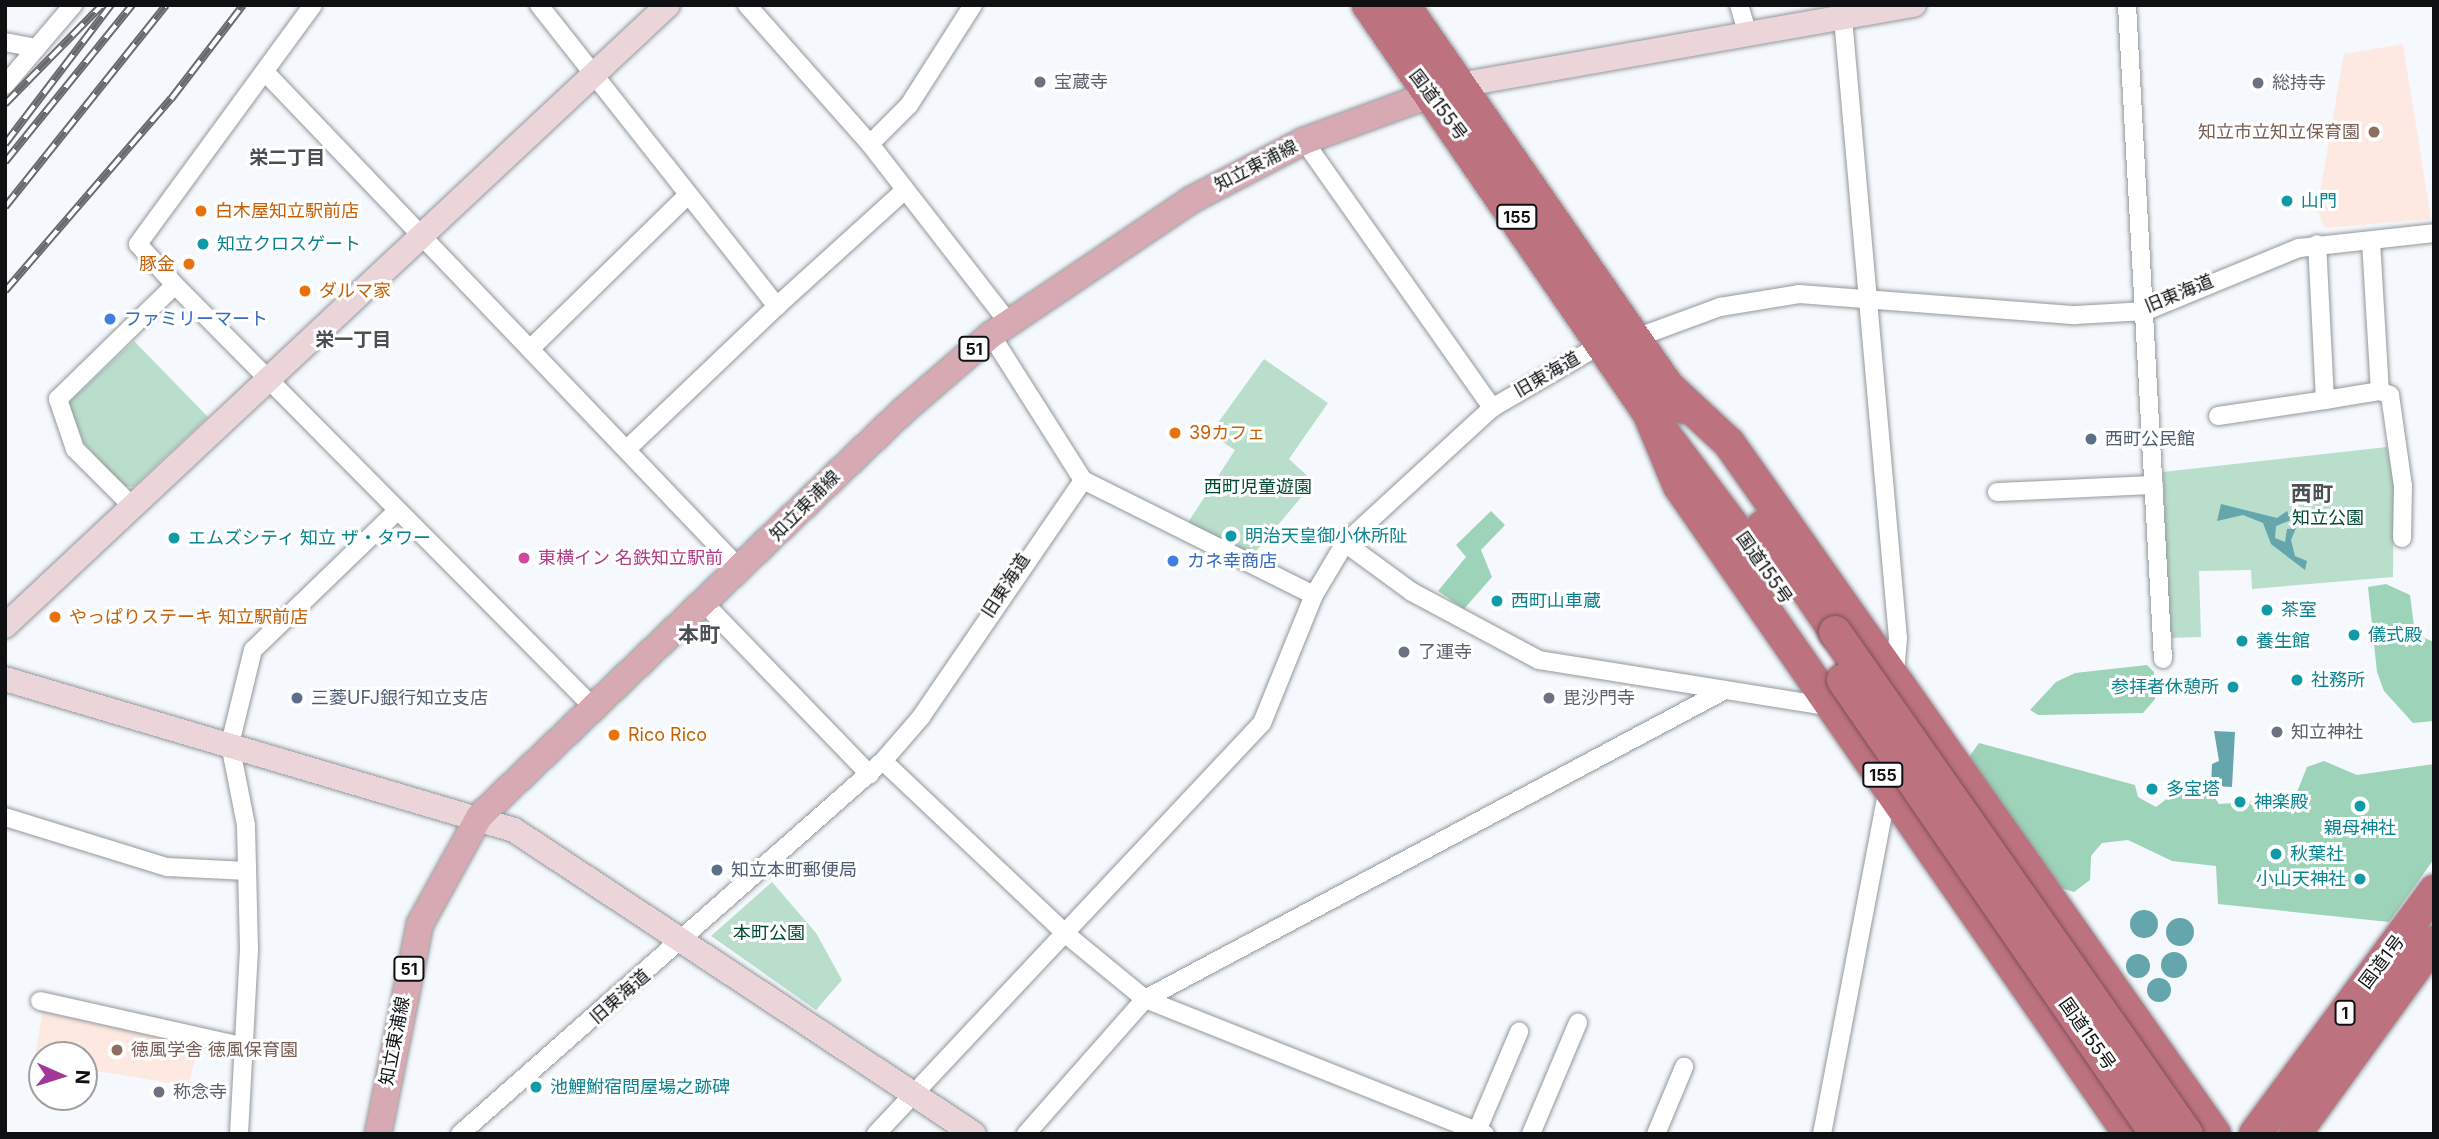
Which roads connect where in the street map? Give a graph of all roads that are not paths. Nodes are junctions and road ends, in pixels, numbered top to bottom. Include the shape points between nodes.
1 (57, 5) edge
2 (73, 5) edge
3 (313, 5) edge
4 (539, 5) edge
5 (668, 5) edge
6 (747, 5) edge
7 (973, 5) edge
8 (1368, 5) edge
9 (1404, 5) edge
10 (1739, 5) edge
11 (1914, 5) edge
12 (2127, 5) edge
13 (1843, 12) edge
14 (49, 34) junction
15 (1748, 34) junction
16 (5, 42) edge
17 (36, 48) junction
18 (266, 73) junction
19 (593, 73) junction
20 (5, 85) edge
21 (1459, 85) junction
22 (1427, 93) junction
23 (1304, 141) junction
24 (870, 144) junction
25 (904, 191) junction
26 (686, 197) junction
27 (2434, 233) edge
28 (422, 235) junction
29 (2371, 241) junction
30 (2317, 244) junction
31 (176, 285) junction
32 (1868, 296) junction
33 (777, 306) junction
34 (2146, 311) junction
35 (1000, 329) junction
36 (1618, 341) junction
37 (530, 349) junction
38 (268, 382) junction
39 (1671, 389) junction
40 (2380, 391) junction
41 (2325, 400) junction
42 (1492, 408) junction
43 (1648, 412) junction
44 (2218, 415) dead end
45 (626, 449) junction
46 (1083, 480) junction
47 (2154, 485) junction
48 (1997, 492) dead end
49 (133, 508) junction
50 (396, 512) junction
51 (2402, 538) dead end
52 (1345, 543) junction
53 (741, 570) junction
54 (1314, 594) junction
55 (703, 603) junction
56 (5, 626) edge
57 (1827, 638) junction
58 (2163, 659) dead end
59 (1895, 673) junction
60 (5, 679) edge
61 (1725, 690) junction
62 (593, 707) junction
63 (1836, 707) junction
64 (1932, 722) junction
65 (230, 744) junction
66 (883, 761) junction
67 (870, 775) junction
68 (1889, 783) junction
69 (5, 817) edge
70 (478, 817) junction
71 (247, 871) junction
72 (2434, 891) edge
73 (1067, 935) junction
74 (2434, 942) edge
75 (681, 945) junction
76 (1145, 999) junction
77 (40, 1001) dead end
78 (1578, 1023) dead end
79 (1519, 1032) dead end
80 (245, 1047) junction
81 (1684, 1067) dead end
82 (913, 1093) junction
83 (1473, 1132) edge
84 (239, 1134) edge
85 (378, 1134) edge
86 (460, 1134) edge
87 (876, 1134) edge
88 (974, 1134) edge
89 (1026, 1134) edge
90 (1531, 1134) edge
91 (1656, 1134) edge
92 (1822, 1134) edge
93 (2129, 1134) edge
94 (2157, 1134) edge
95 (2187, 1134) edge
96 (2216, 1134) edge
97 (2255, 1134) edge
98 (2295, 1134) edge

1 - 14 street
2 - 14 street
3 - 18 street
4 - 19 street
5 - 19 street
6 - 24 street
7 - 24 street via 909,105
8 - 22 highway, 国道155号 / 155
9 - 21 highway, 国道155号 / 155
10 - 15 street
11 - 13 street
12 - 34 street
13 - 15 street
13 - 32 street
14 - 17 street
15 - 21 street
16 - 17 street
17 - 20 street
18 - 28 street
18 - 31 street via 138,244
19 - 26 street
19 - 28 street
21 - 22 main road, 知立東浦線 / 51
21 - 36 highway, 国道155号 / 155
22 - 23 main road, 知立東浦線 / 51
22 - 36 highway, 国道155号 / 155
23 - 35 main road, 知立東浦線 / 51 via 1191,200
23 - 42 street
24 - 25 street
25 - 33 street
25 - 35 street
26 - 33 street
26 - 37 street
27 - 29 street, 旧東海道
28 - 37 street
28 - 38 street
29 - 30 street, 旧東海道
29 - 40 street
30 - 34 street, 旧東海道
30 - 41 street
31 - 38 street
31 - 49 street via 58,399 75,449
32 - 34 street, 旧東海道 via 2075,315
32 - 36 street, 旧東海道 via 1768,298 1692,314
32 - 59 street via 1898,638
33 - 45 street
34 - 47 street
35 - 46 street
35 - 53 main road, 知立東浦線 / 51 via 903,411
36 - 39 highway, 国道155号 / 155
36 - 42 street, 旧東海道
36 - 43 highway, 国道155号 / 155
37 - 45 street
38 - 49 street
38 - 50 street
39 - 57 highway, 国道155号 / 155
39 - 59 highway, 155 via 1729,443
40 - 41 street
40 - 51 street via 2390,395 2403,486
41 - 44 street
42 - 52 street, 旧東海道
43 - 57 highway, 国道155号 / 155
43 - 63 highway, 155 via 1679,486
45 - 53 street
46 - 54 street
46 - 66 street, 旧東海道 via 921,717
47 - 48 street
47 - 58 street
49 - 56 street
50 - 62 street
50 - 65 street via 253,650
52 - 54 street, 旧東海道
52 - 61 street via 1412,592 1539,660
53 - 55 main road, 知立東浦線 / 51
54 - 73 street, 旧東海道 via 1262,723
55 - 62 main road, 知立東浦線 / 51
55 - 67 street
57 - 94 highway, 国道155号 / 155, bridge
57 - 95 highway, 国道155号 / 155, bridge
59 - 64 highway, 155
60 - 65 street
61 - 63 street
61 - 76 street
62 - 70 main road, 知立東浦線 / 51
63 - 64 street
63 - 68 highway, 155
64 - 96 highway, 155
65 - 70 street
65 - 71 street via 246,825
66 - 67 street, 旧東海道
66 - 73 street
67 - 75 street, 旧東海道
68 - 92 street
68 - 93 highway, 155
69 - 71 street via 167,867
70 - 75 street via 514,830
70 - 85 main road, 知立東浦線 / 51 via 420,924
71 - 80 street
72 - 97 highway, 国道1号 / 1
73 - 76 street
73 - 82 street, 旧東海道
74 - 98 highway, 国道1号 / 1
75 - 82 street
75 - 86 street, 旧東海道
76 - 83 street
76 - 89 street
77 - 80 street
78 - 90 street
79 - 83 street
80 - 84 street
81 - 91 street
82 - 87 street, 旧東海道
82 - 88 street

